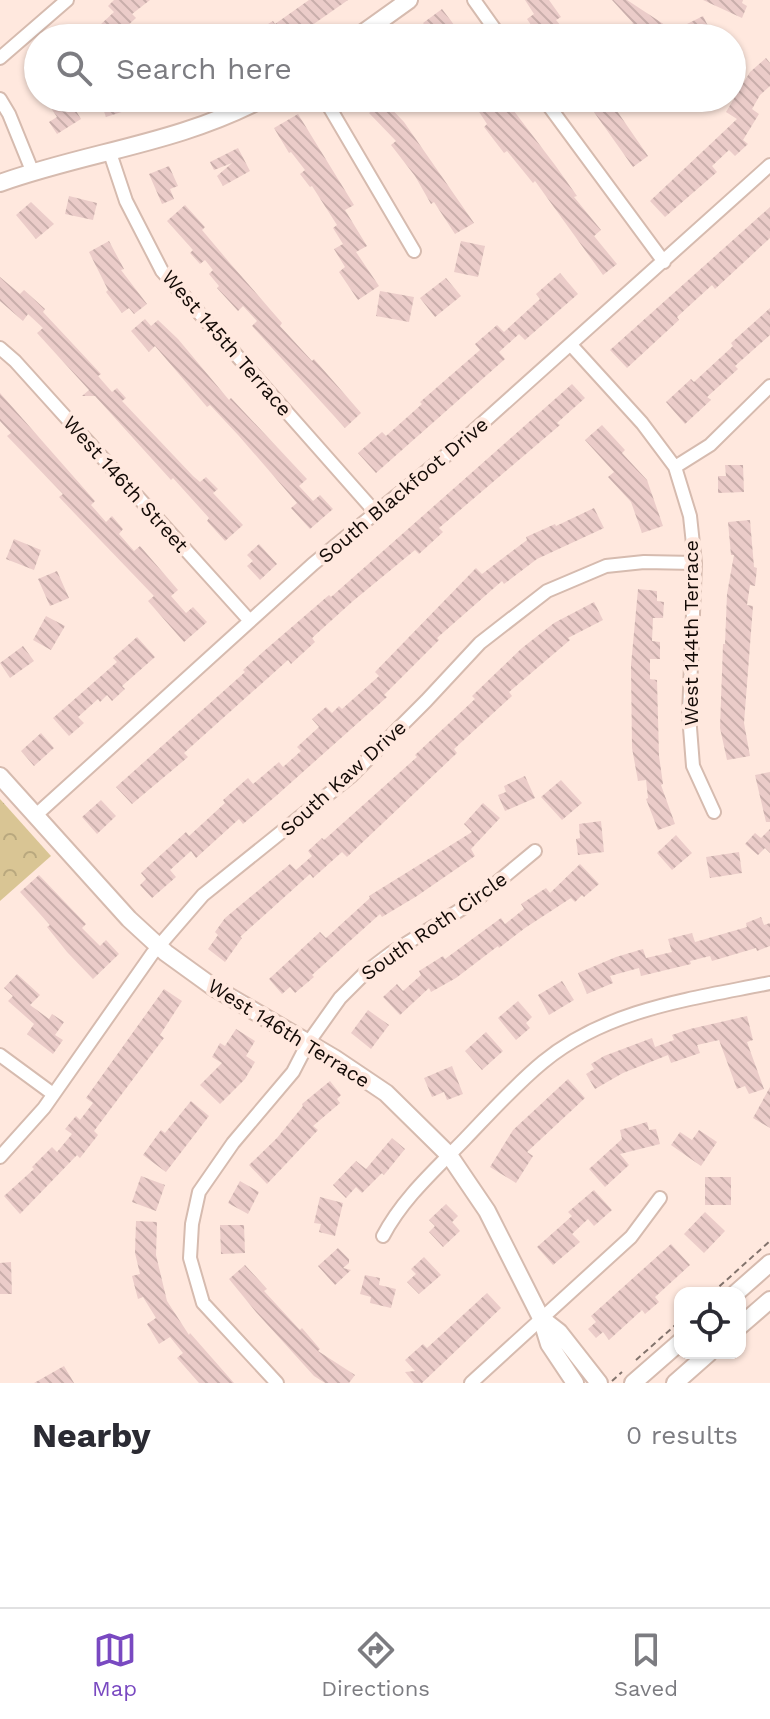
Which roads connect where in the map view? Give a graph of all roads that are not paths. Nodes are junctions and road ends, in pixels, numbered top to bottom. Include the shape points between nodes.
1 (67, 0) edge
2 (409, 0) edge
3 (474, 0) edge
4 (39, 24) edge
5 (376, 24) edge
6 (491, 24) edge
7 (24, 37) edge
8 (0, 58) edge
9 (0, 99) edge
10 (234, 112) edge
11 (332, 112) edge
12 (553, 112) edge
13 (110, 153) junction
14 (770, 165) edge
15 (33, 173) junction
16 (0, 183) edge
17 (414, 251) dead end
18 (664, 262) junction
19 (571, 345) junction
20 (0, 348) edge
21 (770, 386) edge
22 (675, 467) junction
23 (376, 513) junction
24 (695, 563) junction
25 (250, 621) junction
26 (0, 776) edge
27 (714, 812) dead end
28 (36, 815) junction
29 (535, 851) dead end
30 (159, 946) junction
31 (770, 983) edge
32 (308, 1043) junction
33 (0, 1055) edge
34 (53, 1094) junction
35 (449, 1155) junction
36 (0, 1157) edge
37 (660, 1198) dead end
38 (383, 1236) dead end
39 (770, 1263) edge
40 (743, 1287) edge
41 (770, 1300) edge
42 (541, 1318) junction
43 (746, 1321) edge
44 (674, 1346) edge
45 (702, 1359) edge
46 (629, 1376) edge
47 (277, 1383) edge
48 (471, 1383) edge
49 (575, 1383) edge
50 (599, 1383) edge
51 (675, 1383) edge

1 - 4 street
2 - 5 street
3 - 6 street
7 - 8 street
9 - 15 street
10 - 13 street
11 - 17 street
12 - 18 street
13 - 15 street
13 - 23 street, West 145th Terrace via 130,210 162,271
14 - 18 street, South Blackfoot Drive
15 - 16 street
18 - 19 street, South Blackfoot Drive
19 - 22 street, West 144th Terrace
19 - 23 street, South Blackfoot Drive
20 - 25 street, West 146th Street
21 - 22 street via 710,445
22 - 24 street, West 144th Terrace via 690,516
23 - 25 street, South Blackfoot Drive
24 - 27 street, West 144th Terrace via 689,715 693,766
24 - 30 street, South Kaw Drive via 606,566 547,591 480,643 351,776 203,895
25 - 28 street, South Blackfoot Drive
26 - 28 street, West 146th Terrace
28 - 30 street, West 146th Terrace
29 - 32 street, South Roth Circle via 476,900 366,972
30 - 32 street, West 146th Terrace via 213,987
30 - 34 street, South Kaw Drive
31 - 35 street via 663,1005 582,1035 542,1062
32 - 35 street, West 146th Terrace via 386,1093
32 - 47 street, South Roth Circle via 293,1072 199,1192 192,1224 190,1258 203,1303
33 - 34 street
34 - 36 street, South Kaw Drive
35 - 38 street via 406,1200
35 - 42 street, West 146th Terrace via 487,1211
37 - 42 street via 631,1237
39 - 40 street
41 - 43 street
42 - 48 street
42 - 49 street, West 146th Terrace via 549,1344
42 - 50 street, West 146th Terrace via 559,1332
44 - 46 street
45 - 51 street

